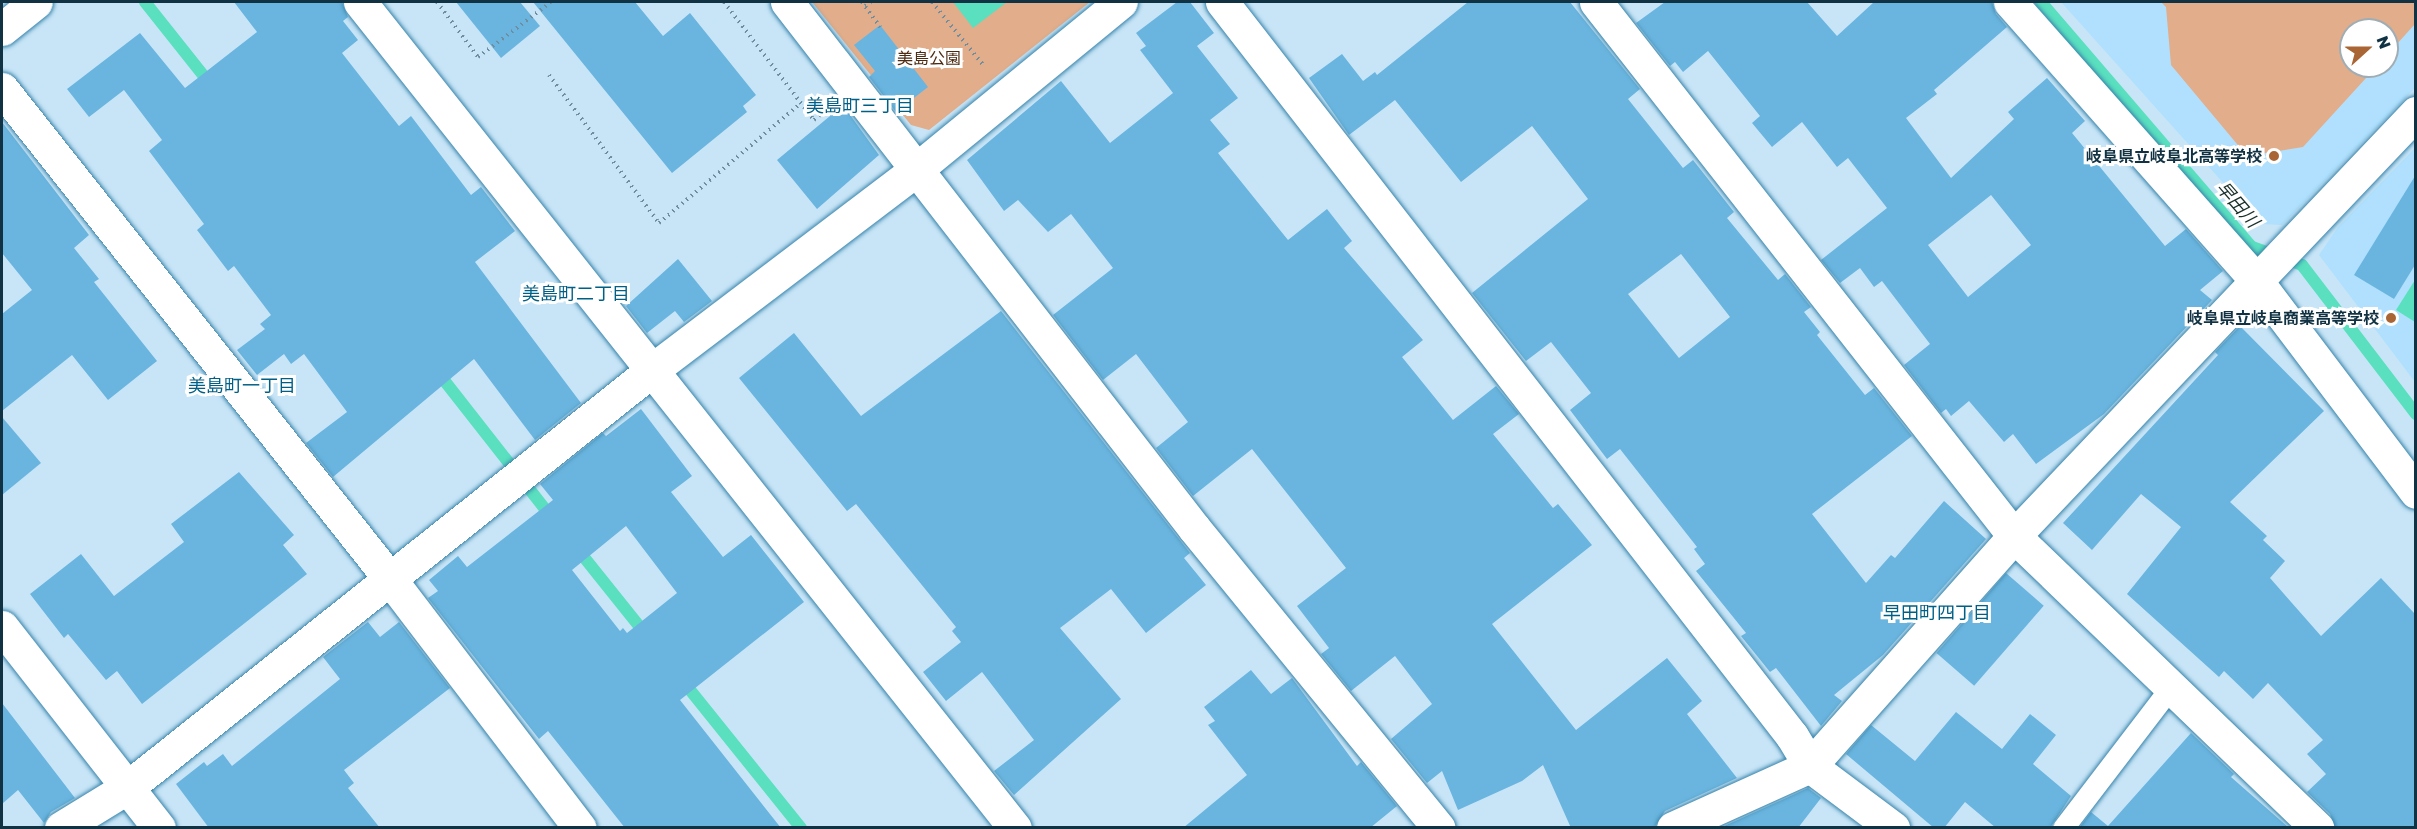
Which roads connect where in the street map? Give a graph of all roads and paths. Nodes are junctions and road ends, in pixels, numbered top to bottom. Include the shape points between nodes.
1 (36, 2) edge
2 (360, 2) edge
3 (437, 2) edge
4 (551, 2) edge
5 (724, 2) edge
6 (787, 2) edge
7 (871, 2) edge
8 (932, 2) edge
9 (1121, 2) edge
10 (1222, 2) edge
11 (1596, 2) edge
12 (2010, 2) edge
13 (864, 4) edge
14 (880, 27) dead end
15 (2, 29) edge
16 (990, 73) dead end
17 (549, 75) dead end
18 (854, 86) junction
19 (2, 89) edge
20 (801, 103) junction
21 (2415, 113) edge
22 (918, 168) junction
23 (2260, 273) junction
24 (651, 371) junction
25 (2415, 492) edge
26 (2014, 536) junction
27 (390, 579) junction
28 (2, 627) edge
29 (2170, 688) junction
30 (1810, 766) junction
31 (128, 787) junction
32 (61, 828) edge
33 (159, 828) edge
34 (580, 828) edge
35 (1015, 828) edge
36 (1439, 828) edge
37 (1673, 828) edge
38 (1893, 828) edge
39 (2063, 828) edge
40 (2317, 828) edge

1 - 15 street
2 - 24 street
3 - 4 path via 478,57
5 - 20 path
6 - 18 street
7 - 13 path
8 - 16 path
9 - 22 street
10 - 30 street via 1792,736
11 - 26 street
12 - 23 street
13 - 14 path
17 - 20 path via 659,223
18 - 20 path via 814,120
18 - 22 street
19 - 27 street
21 - 23 street
22 - 24 street
22 - 36 street via 1194,528
23 - 25 street
23 - 26 street
24 - 27 street
24 - 35 street
26 - 29 street
26 - 30 street
27 - 31 street
27 - 34 street
28 - 31 street
29 - 39 lane
29 - 40 street
30 - 37 street
30 - 38 street
31 - 32 street
31 - 33 street

